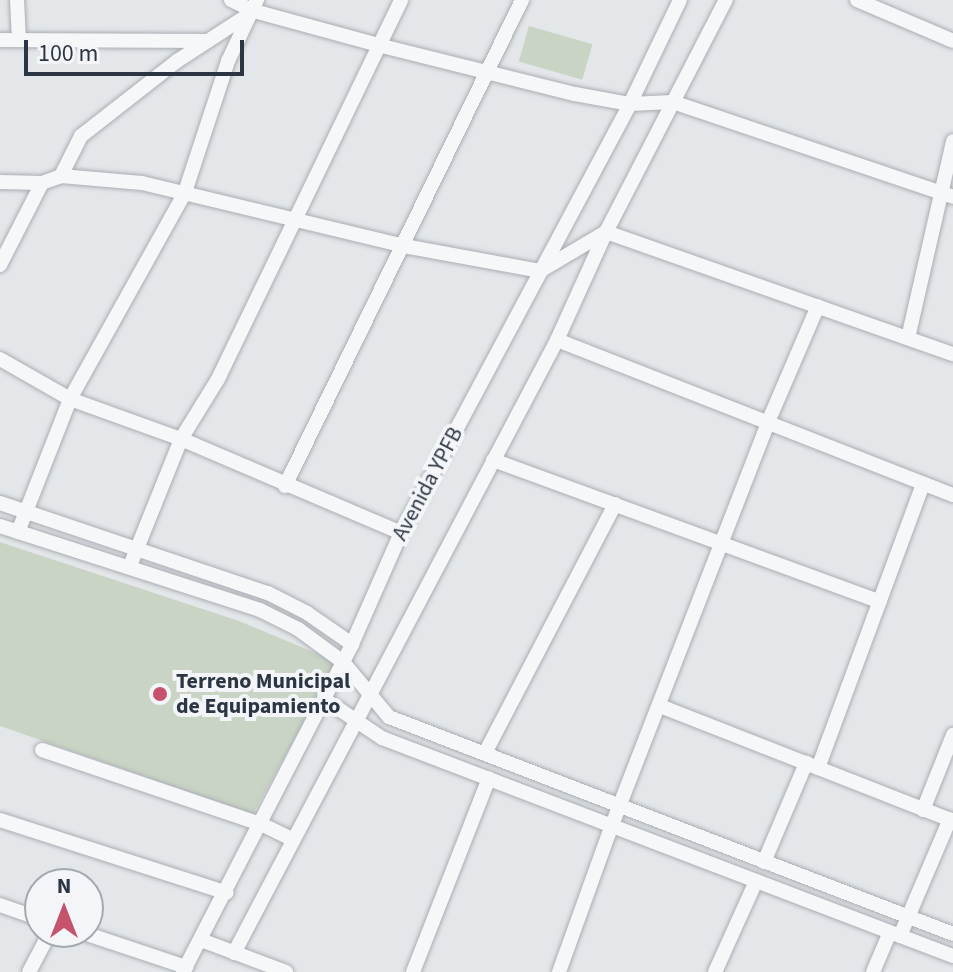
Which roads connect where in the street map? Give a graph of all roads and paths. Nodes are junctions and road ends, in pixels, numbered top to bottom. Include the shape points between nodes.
1 (17, 0) edge
2 (231, 0) edge
3 (401, 0) edge
4 (522, 0) edge
5 (680, 0) edge
6 (726, 0) edge
7 (857, 0) edge
8 (256, 5) edge
9 (0, 40) edge
10 (19, 40) junction
11 (207, 41) junction
12 (953, 41) edge
13 (378, 45) junction
14 (487, 73) junction
15 (673, 102) junction
16 (630, 104) junction
17 (953, 141) edge
18 (61, 176) junction
19 (0, 182) edge
20 (42, 183) junction
21 (185, 192) junction
22 (948, 195) edge
23 (292, 221) junction
24 (606, 232) junction
25 (404, 246) junction
26 (0, 265) edge
27 (540, 271) junction
28 (818, 306) junction
29 (908, 338) junction
30 (557, 340) junction
31 (953, 354) edge
32 (0, 359) edge
33 (70, 399) junction
34 (768, 422) junction
35 (181, 439) junction
36 (493, 460) junction
37 (923, 484) junction
38 (285, 486) junction
39 (953, 495) edge
40 (0, 503) edge
41 (615, 504) junction
42 (27, 512) junction
43 (0, 526) edge
44 (18, 532) junction
45 (401, 533) junction
46 (722, 543) junction
47 (137, 550) junction
48 (130, 566) junction
49 (880, 602) junction
50 (352, 644) junction
51 (343, 662) junction
52 (370, 696) junction
53 (324, 699) junction
54 (660, 706) junction
55 (355, 720) junction
56 (953, 735) edge
57 (42, 750) dead end
58 (485, 753) junction
59 (812, 765) junction
60 (489, 778) junction
61 (619, 807) junction
62 (923, 810) junction
63 (0, 820) edge
64 (951, 820) edge
65 (261, 824) junction
66 (612, 825) junction
67 (292, 839) junction
68 (764, 862) junction
69 (756, 881) junction
70 (227, 893) junction
71 (0, 905) edge
72 (24, 913) edge
73 (908, 917) junction
74 (895, 934) junction
75 (953, 934) edge
76 (104, 940) edge
77 (201, 940) junction
78 (42, 948) edge
79 (234, 953) junction
80 (953, 956) edge
81 (184, 969) edge
82 (29, 972) edge
83 (286, 972) edge
84 (413, 972) edge
85 (559, 972) edge
86 (715, 972) edge
87 (873, 972) edge

1 - 10 street
2 - 8 street
3 - 13 street
4 - 14 street
5 - 16 street, Avenida YPFB
6 - 15 street, Avenida YPFB
7 - 12 street
8 - 11 street
8 - 13 street
8 - 21 street via 228,61
9 - 10 street
10 - 11 street
11 - 18 street via 81,136
13 - 14 street
13 - 23 street
14 - 16 street
14 - 25 street
15 - 16 street
15 - 22 street
15 - 24 street, Avenida YPFB
16 - 27 street, Avenida YPFB
17 - 22 street
18 - 20 street
18 - 21 street
19 - 20 street
20 - 26 street
21 - 23 street
21 - 33 street
22 - 29 street
23 - 25 street
23 - 35 street via 218,379
24 - 27 street
24 - 28 street
24 - 30 street, Avenida YPFB
25 - 27 street
25 - 38 street
27 - 45 street, Avenida YPFB
28 - 29 street
28 - 34 street
29 - 31 street
30 - 34 street
30 - 36 street, Avenida YPFB
32 - 33 street
33 - 35 street
33 - 42 street
34 - 37 street
34 - 46 street
35 - 38 street
35 - 47 street
36 - 41 street
36 - 52 street, Avenida YPFB
37 - 39 street
37 - 49 street
38 - 45 street
40 - 42 street
41 - 46 street
41 - 58 street
42 - 44 street
42 - 47 street
43 - 44 street
44 - 48 street
45 - 50 street, Avenida YPFB
46 - 49 street
46 - 54 street
47 - 48 street
47 - 50 street via 268,593
48 - 51 street via 260,610 298,629
49 - 59 street
50 - 51 street, Avenida YPFB
51 - 52 street
51 - 53 street, Avenida YPFB
52 - 55 street, Avenida YPFB
52 - 58 street via 389,717
53 - 55 street
53 - 65 street, Avenida YPFB
54 - 59 street
54 - 61 street
55 - 60 street via 382,738
55 - 67 street, Avenida YPFB
56 - 62 street
57 - 65 street
58 - 61 street
59 - 62 street
59 - 68 street
60 - 66 street
60 - 84 street
61 - 66 street
61 - 68 street
62 - 64 street
63 - 70 street
64 - 73 street
65 - 67 street
65 - 70 street, Avenida YPFB
66 - 69 street
66 - 85 street
67 - 79 street, Avenida YPFB
68 - 73 street
69 - 74 street
69 - 86 street
70 - 77 street, Avenida YPFB
71 - 72 street
73 - 74 street
73 - 75 street
74 - 80 street
74 - 87 street
76 - 81 street
77 - 79 street
77 - 81 street, Avenida YPFB
78 - 82 street
79 - 83 street

